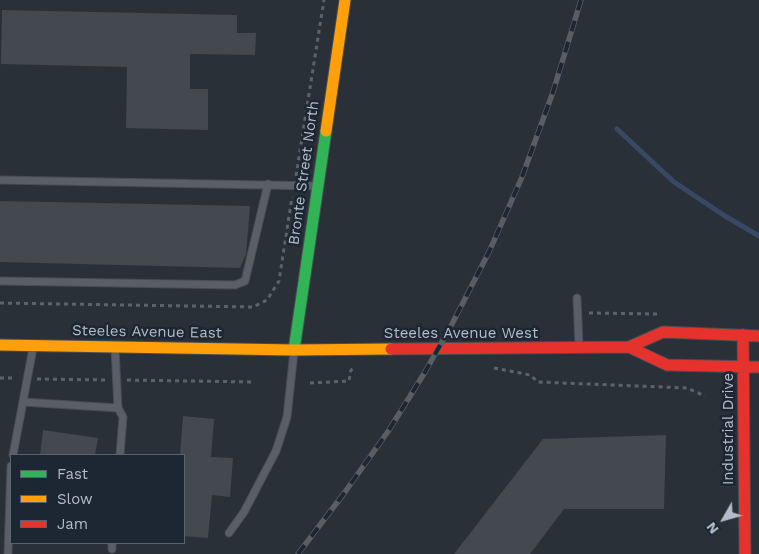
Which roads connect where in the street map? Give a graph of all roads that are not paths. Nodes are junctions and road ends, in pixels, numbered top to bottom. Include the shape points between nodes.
1 (344, 0) edge
2 (0, 180) edge
3 (268, 184) junction
4 (317, 186) junction
5 (0, 281) edge
6 (578, 298) dead end
7 (743, 335) junction
8 (759, 336) edge
9 (0, 345) edge
10 (34, 346) junction
11 (115, 347) junction
12 (629, 347) junction
13 (579, 348) junction
14 (294, 350) junction
15 (744, 366) junction
16 (759, 367) edge
17 (23, 402) junction
18 (118, 408) junction
19 (12, 454) edge
20 (120, 454) edge
21 (10, 495) edge
22 (229, 533) dead end
23 (8, 554) edge
24 (745, 554) edge

1 - 4 main road, Bronte Street North
2 - 3 lane
3 - 4 lane
3 - 5 lane via 245,281 235,284
4 - 14 main road, Bronte Street North
6 - 13 lane
7 - 8 main road, Steeles Avenue West
7 - 12 main road, Steeles Avenue West via 663,332
7 - 15 main road, Industrial Drive
9 - 10 main road, Steeles Avenue East
10 - 11 main road, Steeles Avenue East
10 - 17 lane
11 - 14 main road, Steeles Avenue East
11 - 18 lane
12 - 13 main road, Steeles Avenue West
12 - 15 main road, Steeles Avenue West via 667,365
13 - 14 main road, Steeles Avenue West
14 - 22 lane via 287,417 276,451 244,512
15 - 16 main road, Steeles Avenue West
15 - 24 main road, Industrial Drive
17 - 18 lane
17 - 19 lane
18 - 20 lane via 124,417
21 - 23 lane

